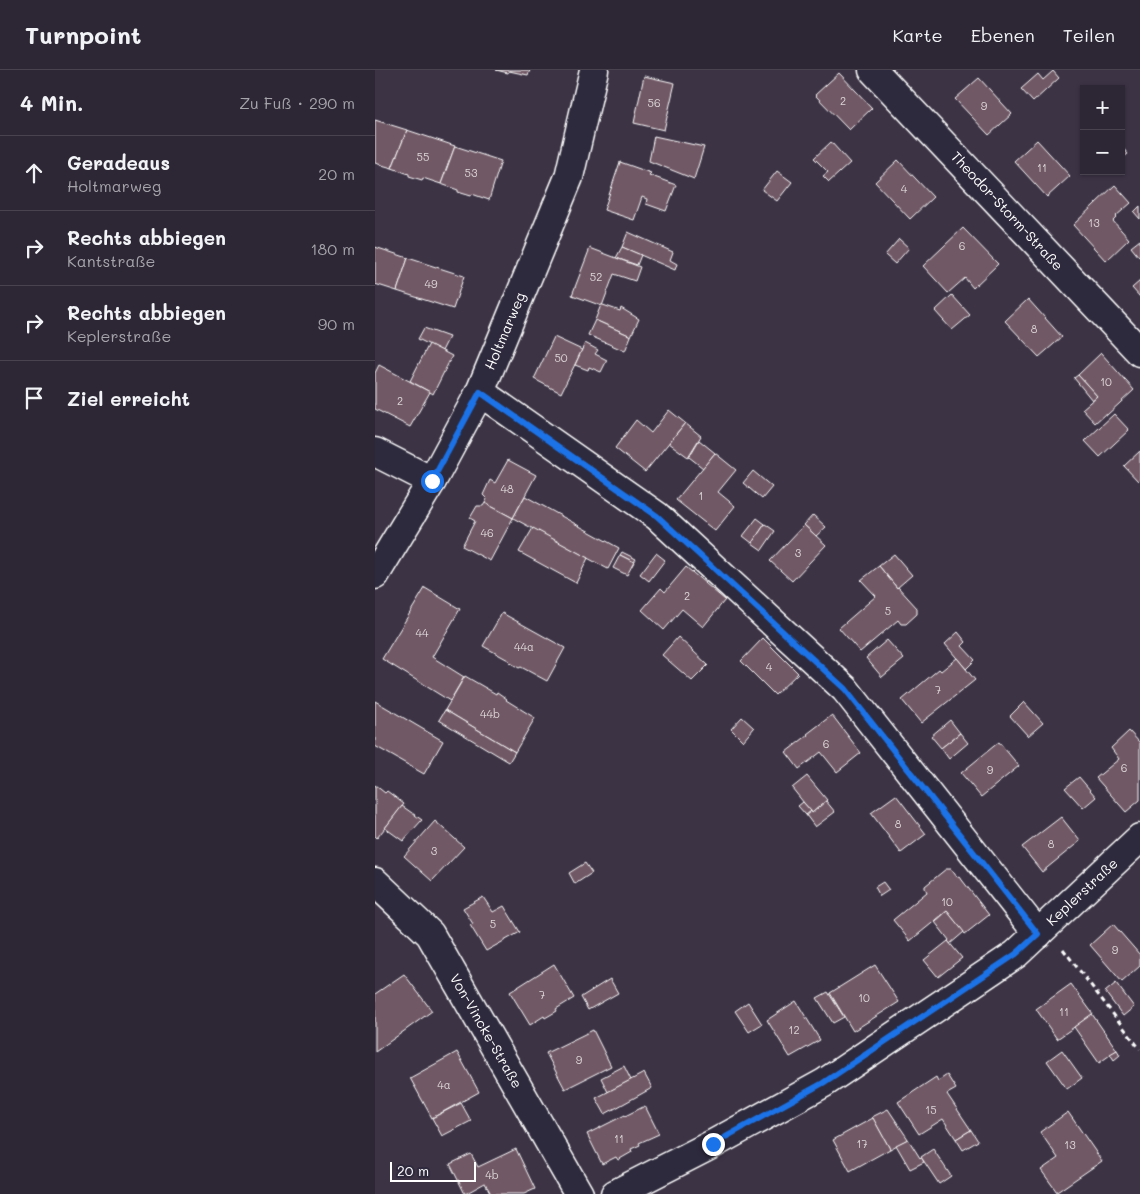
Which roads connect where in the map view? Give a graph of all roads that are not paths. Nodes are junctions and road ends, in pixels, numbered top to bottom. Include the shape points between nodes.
1 (594, 70) edge
2 (873, 70) edge
3 (1140, 352) edge
4 (480, 392) junction
5 (375, 452) edge
6 (432, 481) junction
7 (375, 576) edge
8 (1140, 838) edge
9 (375, 882) edge
10 (1042, 930) junction
11 (579, 1194) edge
12 (615, 1194) edge

1 - 4 street, Holtmarweg via 569,177
2 - 3 street, Theodor-Storm-Straße
4 - 6 street, Holtmarweg
4 - 10 street via 657,516 845,689
5 - 6 street
6 - 7 street, Holtmarweg
8 - 10 street, Keplerstraße
9 - 11 street, Von-Vincke-Straße via 429,934
10 - 12 street, Keplerstraße via 1016,954 823,1083

